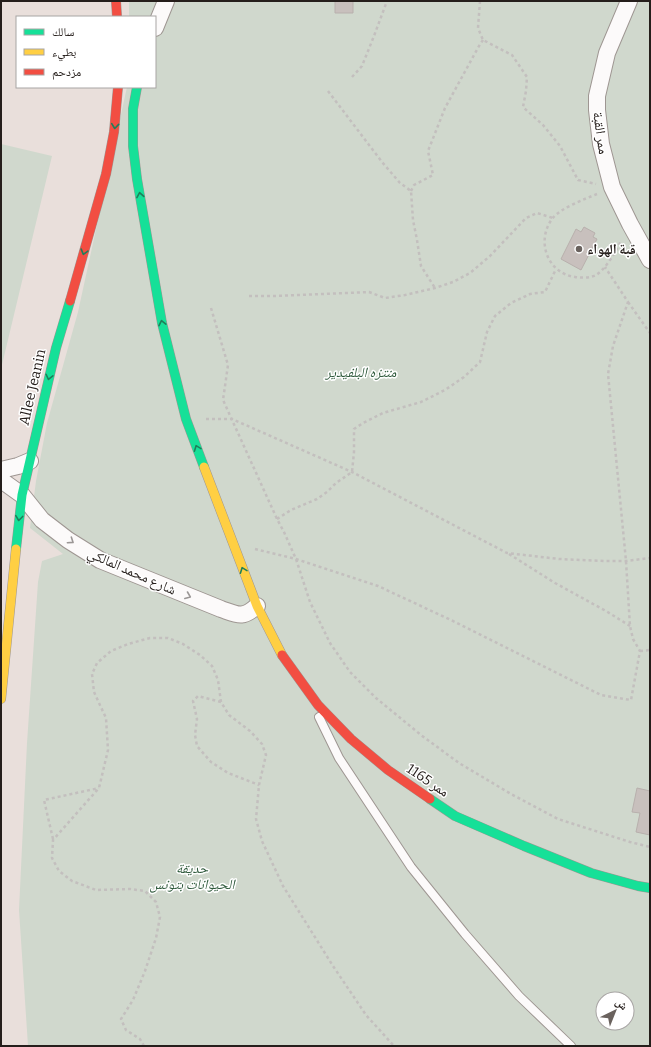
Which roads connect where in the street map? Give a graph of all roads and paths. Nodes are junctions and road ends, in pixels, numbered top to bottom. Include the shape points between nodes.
1 (116, 1) edge
2 (166, 1) edge
3 (387, 1) edge
4 (480, 1) edge
5 (629, 1) edge
6 (117, 16) edge
7 (156, 26) edge
8 (484, 40) junction
9 (352, 77) dead end
10 (118, 88) edge
11 (137, 88) edge
12 (328, 91) dead end
13 (117, 104) junction
14 (133, 109) junction
15 (612, 187) junction
16 (412, 191) junction
17 (553, 218) junction
18 (630, 224) junction
19 (650, 260) edge
20 (605, 267) junction
21 (556, 269) junction
22 (435, 288) junction
23 (249, 296) dead end
24 (628, 302) junction
25 (211, 308) dead end
26 (650, 333) edge
27 (186, 419) junction
28 (232, 419) junction
29 (30, 461) junction
30 (1, 470) edge
31 (352, 472) junction
32 (1, 480) edge
33 (22, 495) junction
34 (277, 519) junction
35 (233, 545) junction
36 (507, 553) junction
37 (650, 558) edge
38 (296, 559) junction
39 (626, 561) junction
40 (257, 606) junction
41 (630, 626) junction
42 (650, 650) edge
43 (640, 651) junction
44 (303, 684) junction
45 (1, 699) edge
46 (221, 702) junction
47 (259, 785) junction
48 (99, 788) junction
49 (53, 840) junction
50 (650, 846) edge
51 (650, 888) edge
52 (144, 1046) edge
53 (394, 1046) edge
54 (571, 1046) edge

1 - 6 street
2 - 7 street
3 - 9 path via 362,66
4 - 8 path via 478,28
5 - 15 street, ممر القبة via 607,53 597,96 601,144
8 - 15 path via 512,55 527,77 523,107 543,125 560,146 578,180
8 - 16 path via 445,108 428,151 433,175 414,184
10 - 13 street, Allee Jeanin
11 - 14 street, ممر 1165
12 - 16 path via 382,162 400,183
13 - 14 street
13 -> 29 street, Allee Jeanin via 106,174 56,348
27 -> 14 street, ممر 1165 via 162,323 137,179 133,146
15 - 17 path via 564,209
15 - 18 street, ممر القبة
16 - 22 path via 413,220 420,266
17 - 21 path via 546,230 544,244 548,258
17 - 22 path via 537,213 526,218 470,273
18 - 19 street, ممر القبة
18 - 20 path
20 - 21 path via 596,275 582,278 568,276
20 - 24 path
21 - 31 path via 545,292 530,294 511,303 496,316 487,332 480,362 464,376 445,390 421,402 383,413 354,429
22 - 23 path via 385,298 369,292
24 - 26 path
24 - 39 path via 613,346 608,374
25 - 28 path via 228,365 223,400
27 - 28 path
35 -> 27 street, ممر 1165
28 - 31 path
28 - 34 path
29 - 30 street
29 - 33 street, Allee Jeanin
31 - 34 path via 317,499
31 - 36 path
32 - 33 street, شارع محمد المالكي
33 -> 40 street, شارع محمد المالكي via 42,520 100,560 240,615 250,612
33 -> 45 street, Allee Jeanin
34 - 38 path
35 - 38 path
40 -> 35 street, ممر 1165
36 - 39 path via 559,559
36 - 41 path via 555,584
37 - 39 path
38 - 43 path via 378,586 453,620 601,694 631,700
38 - 50 path via 310,602 330,643 350,672 376,698 421,735 459,763 558,819
39 - 41 path
40 - 44 street, ممر 1165 via 284,658
41 - 43 path via 633,639
42 - 43 path
44 - 51 street, ممر 1165 via 351,739 388,770 455,816 591,873
44 - 54 lane via 339,758 412,867 519,996
46 - 47 path via 229,715 262,744 266,755
46 - 47 path via 198,696 193,700 197,719 197,746 211,762 228,773
46 - 48 path via 218,680 212,666 183,644 168,638 150,638 111,651 97,663 92,674 94,692 106,718 108,750
47 - 53 path via 256,819 262,841 283,886 366,1015
48 - 49 path
48 - 49 path via 44,800
49 - 52 path via 52,858 59,871 72,881 96,890 145,891 156,902 160,917 156,938 133,1000 121,1019 126,1030 140,1039

